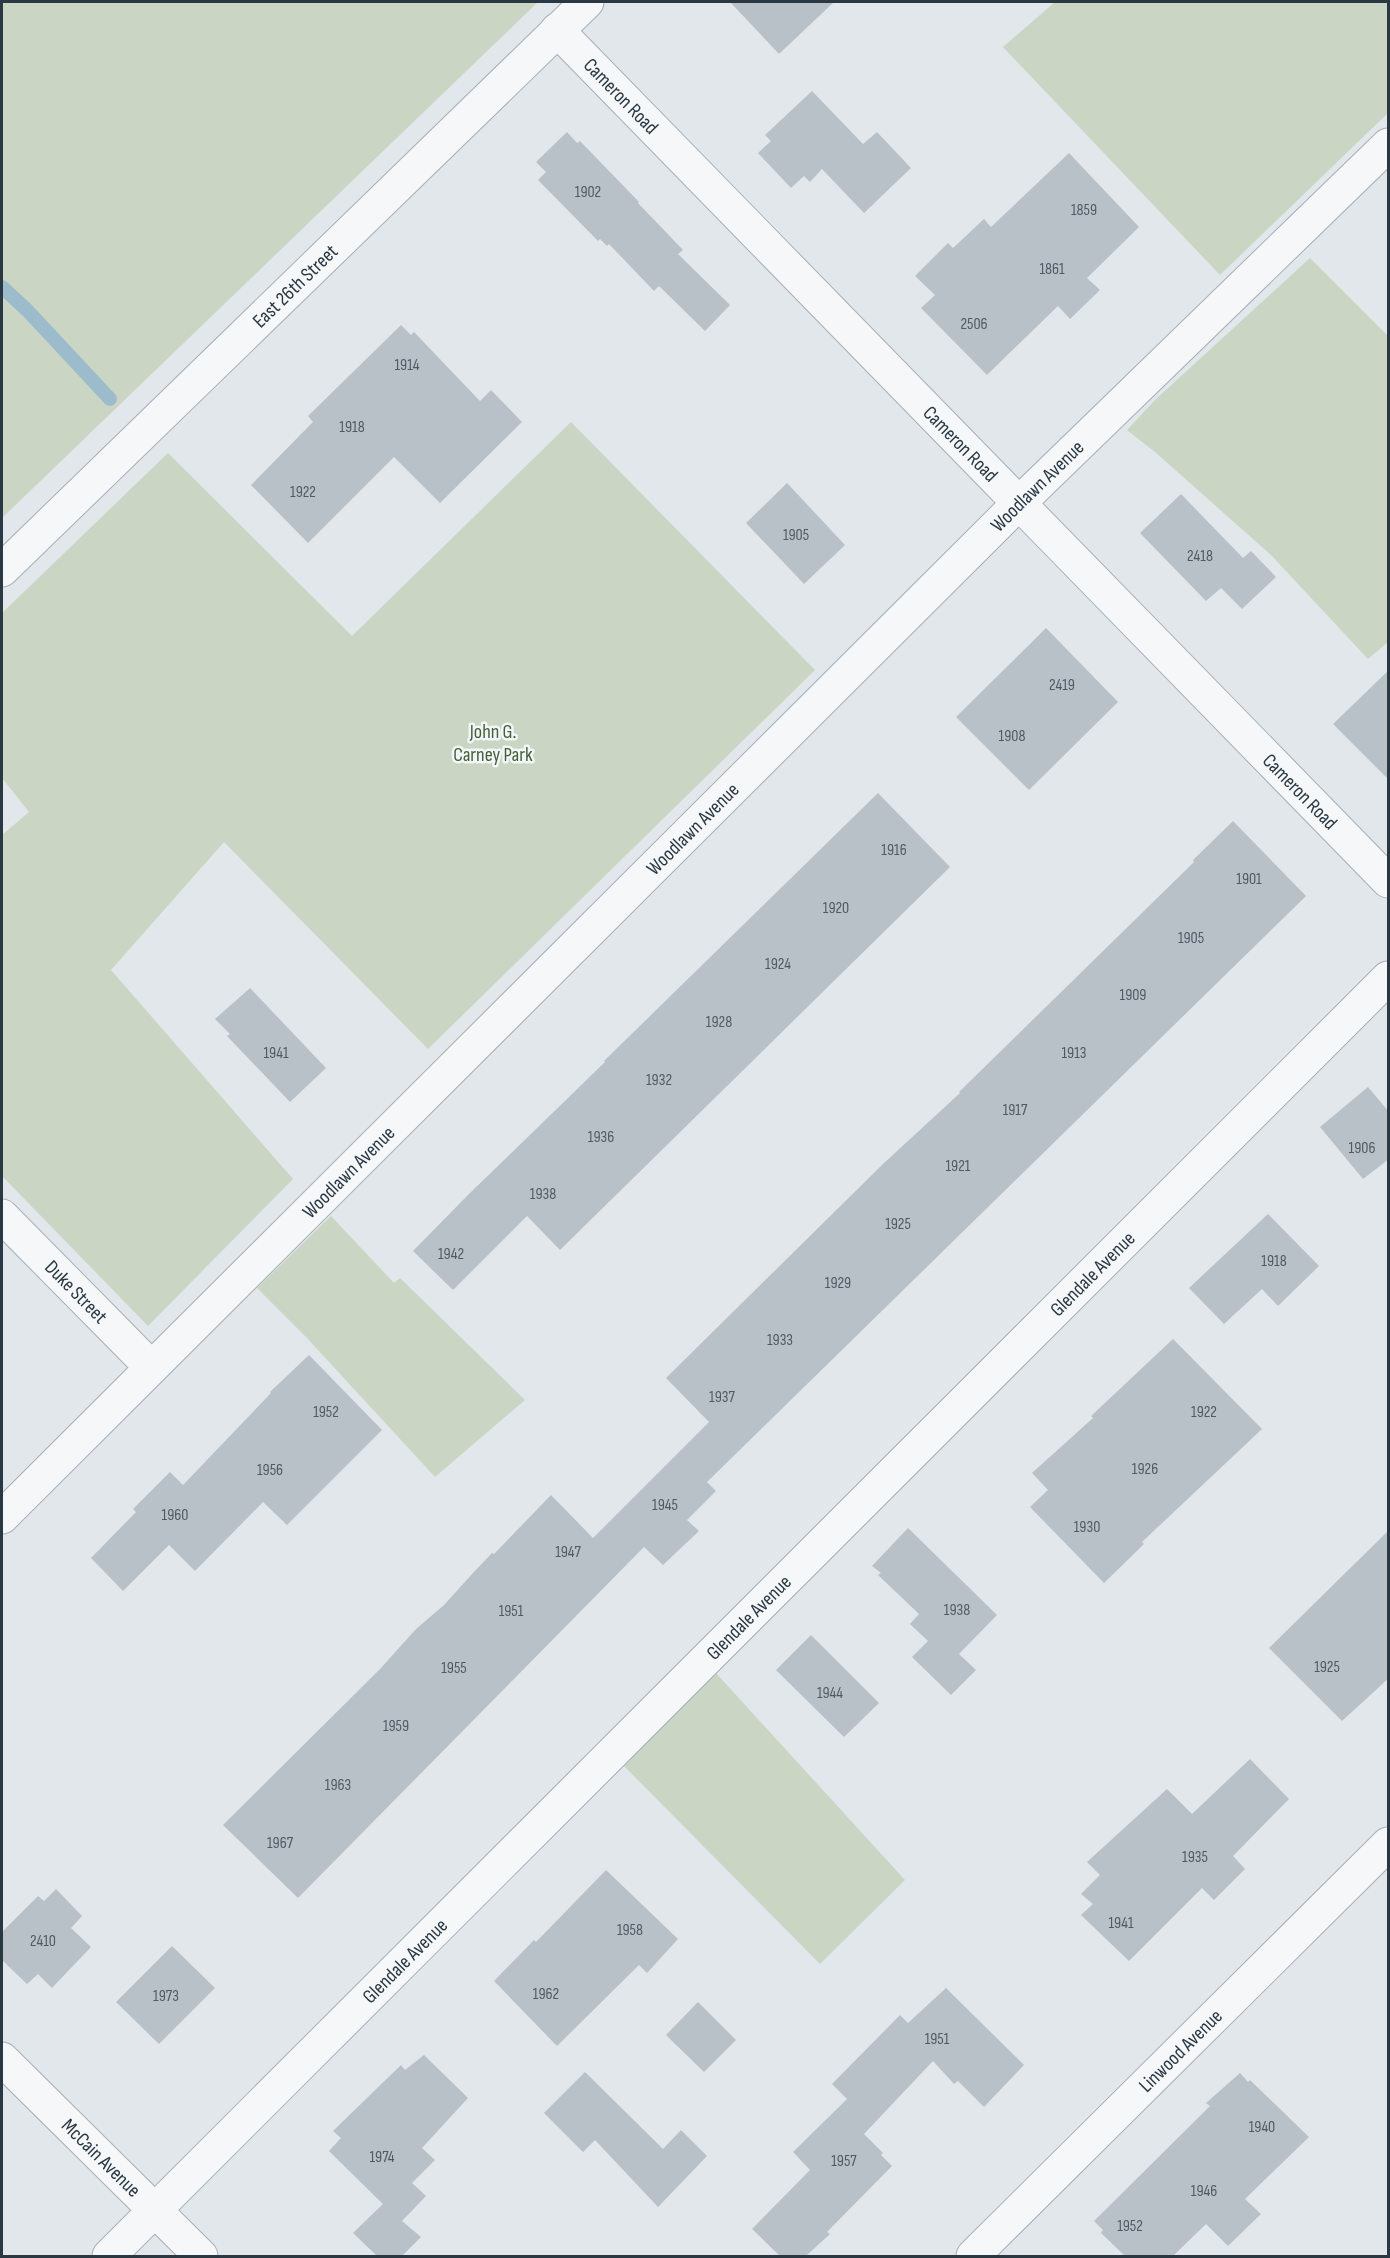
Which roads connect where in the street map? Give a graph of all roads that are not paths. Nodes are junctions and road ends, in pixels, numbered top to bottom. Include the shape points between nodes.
1 (587, 2) edge
2 (557, 30) junction
3 (1389, 145) edge
4 (1019, 503) junction
5 (2, 570) edge
6 (1389, 881) edge
7 (1389, 978) edge
8 (2, 1216) edge
9 (151, 1367) junction
10 (2, 1517) edge
11 (1389, 1844) edge
12 (2, 2059) edge
13 (155, 2211) junction
14 (109, 2256) edge
15 (201, 2256) edge
16 (973, 2256) edge

1 - 2 street, East 26th Street
2 - 4 street, Cameron Road
2 - 5 street, East 26th Street
3 - 4 street, Woodlawn Avenue
4 - 6 street, Cameron Road
4 - 9 street, Woodlawn Avenue
7 - 13 street, Glendale Avenue
8 - 9 street, Duke Street
9 - 10 street, Woodlawn Avenue
11 - 16 street, Linwood Avenue
12 - 13 street, McCain Avenue
13 - 14 street, Glendale Avenue
13 - 15 street, McCain Avenue

